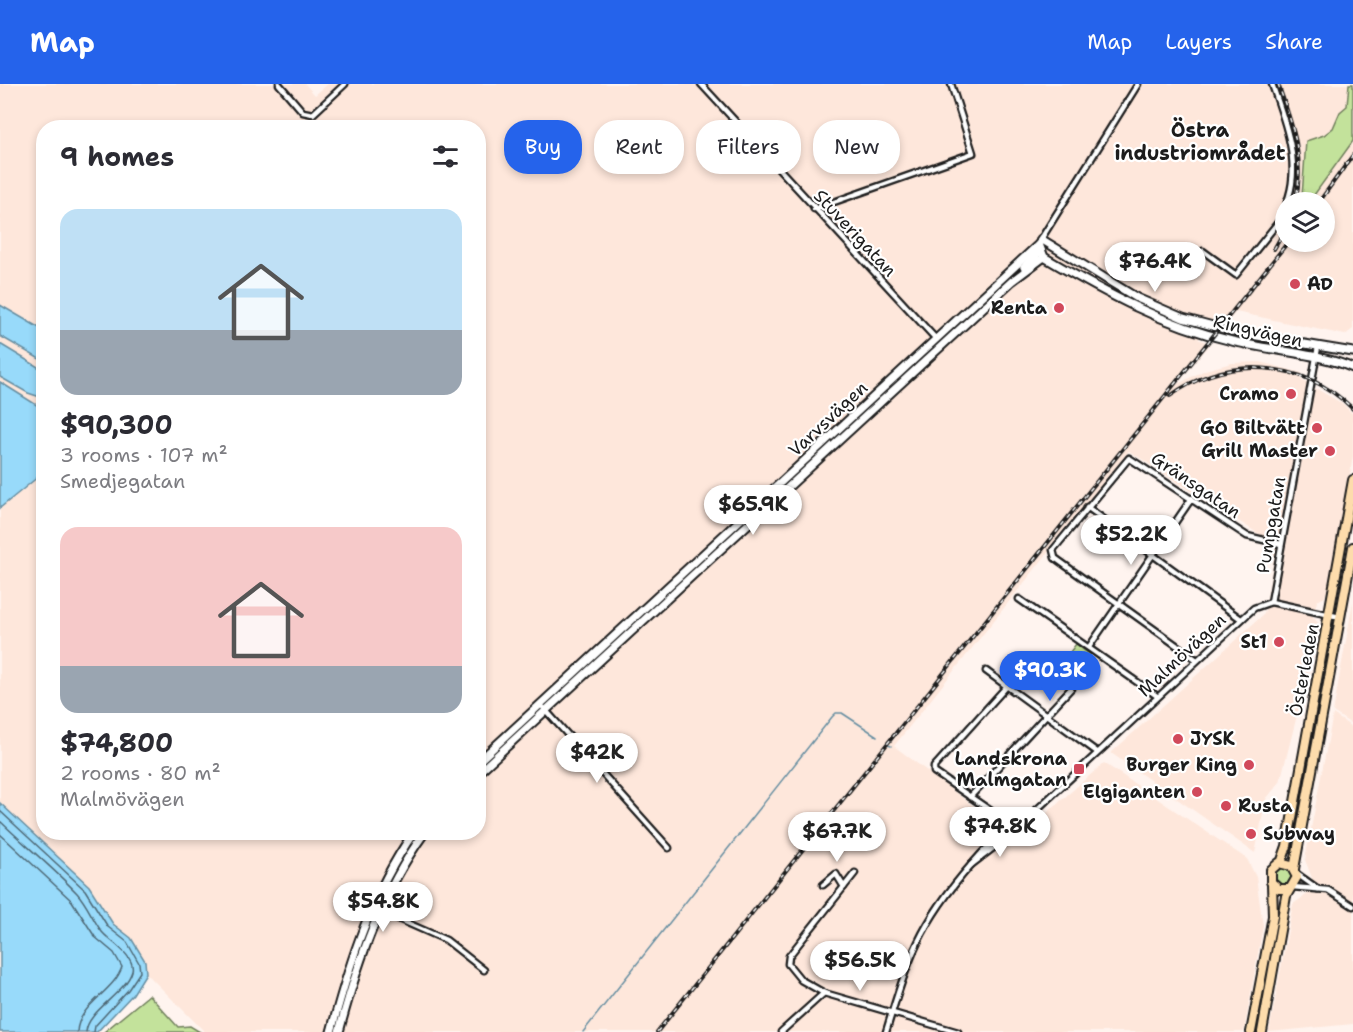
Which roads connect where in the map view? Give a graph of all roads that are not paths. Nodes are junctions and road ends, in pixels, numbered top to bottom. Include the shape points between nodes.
1 (279, 84) edge
2 (345, 84) edge
3 (701, 84) edge
4 (951, 84) edge
5 (1138, 84) edge
6 (1272, 84) edge
7 (1290, 192) edge
8 (814, 209) junction
9 (1275, 226) edge
10 (1040, 242) junction
11 (1203, 252) dead end
12 (1044, 257) junction
13 (1012, 281) junction
14 (936, 339) junction
15 (942, 346) junction
16 (1317, 347) junction
17 (1353, 351) edge
18 (1316, 358) junction
19 (1353, 368) edge
20 (1353, 480) edge
21 (1192, 498) junction
22 (1087, 507) junction
23 (1281, 544) junction
24 (1353, 547) edge
25 (1153, 554) junction
26 (1019, 599) dead end
27 (1271, 602) junction
28 (1119, 603) junction
29 (1330, 613) junction
30 (1340, 617) junction
31 (1241, 619) junction
32 (1089, 647) junction
33 (1197, 660) junction
34 (986, 671) dead end
35 (1076, 683) dead end
36 (1007, 686) junction
37 (1157, 696) junction
38 (543, 708) junction
39 (1048, 715) junction
40 (1098, 752) junction
41 (486, 755) edge
42 (486, 765) edge
43 (970, 797) junction
44 (1011, 831) junction
45 (409, 840) edge
46 (420, 840) edge
47 (669, 848) dead end
48 (1281, 863) junction
49 (1296, 872) junction
50 (855, 873) dead end
51 (1272, 884) junction
52 (823, 885) dead end
53 (844, 886) junction
54 (1290, 888) junction
55 (1318, 889) junction
56 (1353, 906) edge
57 (375, 908) junction
58 (484, 970) dead end
59 (824, 993) junction
60 (892, 1013) junction
61 (331, 1032) edge
62 (339, 1032) edge
63 (780, 1032) edge
64 (886, 1032) edge
65 (958, 1032) edge
66 (1251, 1032) edge
67 (1262, 1032) edge

1 - 2 street via 303,112 313,114
3 - 8 street, Stuverigatan
4 - 8 street via 973,153
5 - 10 street, Varvsvägen
6 - 7 street via 1291,144 1293,179
8 - 14 street, Stuverigatan
9 - 11 street via 1236,275
10 - 12 main road
10 - 13 main road, Varvsvägen via 1037,254
10 - 14 main road, Varvsvägen
10 - 16 main road, Ringvägen via 1137,298 1182,318
12 - 13 main road, Varvsvägen
12 - 18 main road, Ringvägen via 1132,307 1178,326 1233,342
13 - 15 main road, Varvsvägen
14 - 15 street, Stuverigatan
14 - 38 main road, Varvsvägen
15 - 38 main road, Varvsvägen
16 - 17 main road, Ringvägen
16 - 18 street, Pumpgatan
18 - 19 main road, Ringvägen
18 - 23 street, Pumpgatan
20 - 29 main road, Österleden
21 - 22 street, Gränsgatan via 1129,458
21 - 23 street, Gränsgatan via 1247,536
21 - 25 street
22 - 25 street
22 - 28 street via 1052,554
23 - 27 street, Pumpgatan
24 - 30 main road, Österleden
25 - 28 street
25 - 31 street
26 - 32 street
27 - 29 street
27 - 31 street, Malmövägen via 1259,605
28 - 32 street
28 - 33 street
29 - 30 street
29 - 48 main road, Österleden
30 - 49 main road, Österleden
31 - 33 street, Malmövägen
32 - 37 street
33 - 37 street, Malmövägen
34 - 36 street
35 - 39 street
36 - 39 street
36 - 43 street via 934,767 934,772
37 - 40 street, Malmövägen
38 - 41 main road, Varvsvägen
38 - 42 main road, Varvsvägen
38 - 47 street
39 - 40 street
39 - 43 street
40 - 44 street, Malmövägen
43 - 44 street via 994,813
44 - 60 street, Malmövägen via 971,865 928,919
45 - 57 main road via 394,863
46 - 57 main road
48 - 49 main road via 1287,863
48 - 51 main road via 1271,870
49 - 54 main road via 1296,882
49 - 55 street
50 - 53 street
51 - 54 main road
51 - 66 main road via 1273,916
52 - 53 street via 836,874
53 - 59 street via 794,949 788,963 801,980
54 - 55 street
54 - 67 main road
55 - 56 street via 1328,890
57 - 58 street via 446,940
57 - 61 main road via 358,938
57 - 62 main road
59 - 60 street
59 - 63 street
60 - 64 street, Malmövägen
60 - 65 street

